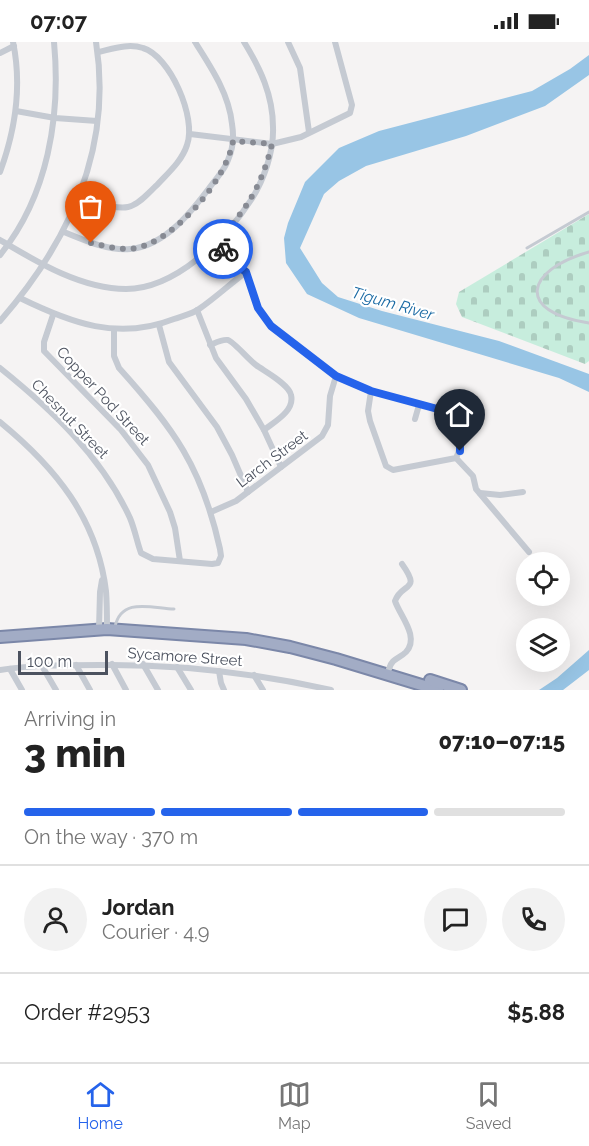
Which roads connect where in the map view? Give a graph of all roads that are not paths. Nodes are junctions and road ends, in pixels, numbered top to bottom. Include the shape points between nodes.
1 (54, 42) edge
2 (96, 42) edge
3 (195, 42) edge
4 (244, 42) edge
5 (288, 42) edge
6 (335, 42) edge
7 (14, 44) edge
8 (98, 52) junction
9 (0, 53) edge
10 (16, 111) junction
11 (54, 118) junction
12 (97, 121) junction
13 (309, 132) junction
14 (190, 134) junction
15 (233, 141) junction
16 (272, 144) junction
17 (0, 172) edge
18 (80, 196) junction
19 (589, 212) edge
20 (64, 232) junction
21 (0, 240) edge
22 (216, 241) junction
23 (8, 245) junction
24 (527, 248) dead end
25 (589, 252) edge
26 (0, 255) edge
27 (45, 265) junction
28 (246, 272) junction
29 (20, 298) junction
30 (197, 310) junction
31 (53, 315) junction
32 (0, 321) edge
33 (589, 323) edge
34 (159, 325) junction
35 (114, 330) junction
36 (210, 345) junction
37 (0, 368) edge
38 (336, 376) junction
39 (371, 391) junction
40 (419, 405) junction
41 (415, 419) dead end
42 (0, 422) edge
43 (264, 430) junction
44 (456, 458) junction
45 (281, 467) junction
46 (248, 492) junction
47 (523, 492) dead end
48 (480, 493) junction
49 (212, 512) junction
50 (529, 552) dead end
51 (180, 561) junction
52 (402, 564) dead end
53 (174, 609) dead end
54 (107, 629) junction
55 (0, 637) edge
56 (347, 662) junction
57 (112, 664) junction
58 (143, 664) junction
59 (75, 665) junction
60 (42, 666) junction
61 (177, 667) junction
62 (10, 669) junction
63 (389, 669) junction
64 (0, 670) edge
65 (219, 670) junction
66 (254, 675) junction
67 (295, 682) junction
68 (22, 690) edge
69 (56, 690) edge
70 (90, 690) edge
71 (126, 690) edge
72 (158, 690) edge
73 (190, 690) edge
74 (224, 690) edge
75 (263, 690) edge
76 (299, 690) edge
77 (331, 690) edge
78 (438, 690) edge
79 (461, 690) edge

1 - 11 street
2 - 8 street
3 - 15 street via 228,103
4 - 16 street via 269,93
5 - 13 street via 300,68
6 - 13 street via 352,110
7 - 9 street
7 - 10 street via 18,76
8 - 12 street
8 - 14 street via 135,46 155,53 186,108
10 - 11 street
10 - 17 street
11 - 12 street
11 - 23 street via 41,176 27,213
12 - 18 street
13 - 16 street
14 - 15 street
14 - 18 street via 170,172 134,205 118,207
15 - 16 street
15 - 20 street via 225,168 196,206 154,240 140,247 114,248
16 - 22 street via 251,200
18 - 20 street
19 - 24 lane
20 - 27 street
21 - 23 street
22 - 27 street via 167,280 128,289 94,285
22 - 28 street
23 - 26 street
23 - 27 street
25 - 33 lane via 546,273 536,293 548,309
27 - 29 street
28 - 30 street
28 - 38 street via 264,318
29 - 31 street
29 - 32 street
30 - 34 street
30 - 36 street
31 - 35 street
31 - 51 street, Copper Pod Street via 44,351 122,430 148,465 170,512
34 - 35 street
34 - 46 street via 169,362 217,427
35 - 49 street via 116,362 171,428 194,466
36 - 43 street
36 - 43 street via 231,342 289,391 288,410
37 - 51 street, Chesnut Street via 39,402 98,464 131,520 141,553 149,559
38 - 39 street
38 - 45 street, Larch Street via 322,436
39 - 40 street
39 - 44 street via 370,421 386,466 393,470
40 - 41 street
40 - 44 street via 451,412 459,418 460,446
42 - 54 street via 56,476 81,511 103,576
43 - 45 street
44 - 48 street via 473,476
45 - 46 street, Larch Street
46 - 49 street, Larch Street
47 - 48 street
48 - 50 street
49 - 51 street via 221,555 218,562
52 - 63 street via 411,582 395,601 411,639 406,652 393,660
53 - 54 lane via 129,608
54 - 55 highway
54 - 56 highway via 246,639
56 - 63 highway
56 - 78 highway
57 - 58 street, Sycamore Street
57 - 59 street, Sycamore Street
57 - 71 street
58 - 61 street, Sycamore Street
58 - 72 street
59 - 60 street, Sycamore Street
59 - 70 street
60 - 62 street, Sycamore Street
60 - 69 street
61 - 65 street, Sycamore Street
61 - 73 street
62 - 64 street, Sycamore Street
62 - 68 street
63 - 79 highway
65 - 66 street, Sycamore Street
65 - 74 street
66 - 67 street, Sycamore Street
66 - 75 street
67 - 76 street
67 - 77 street, Sycamore Street

